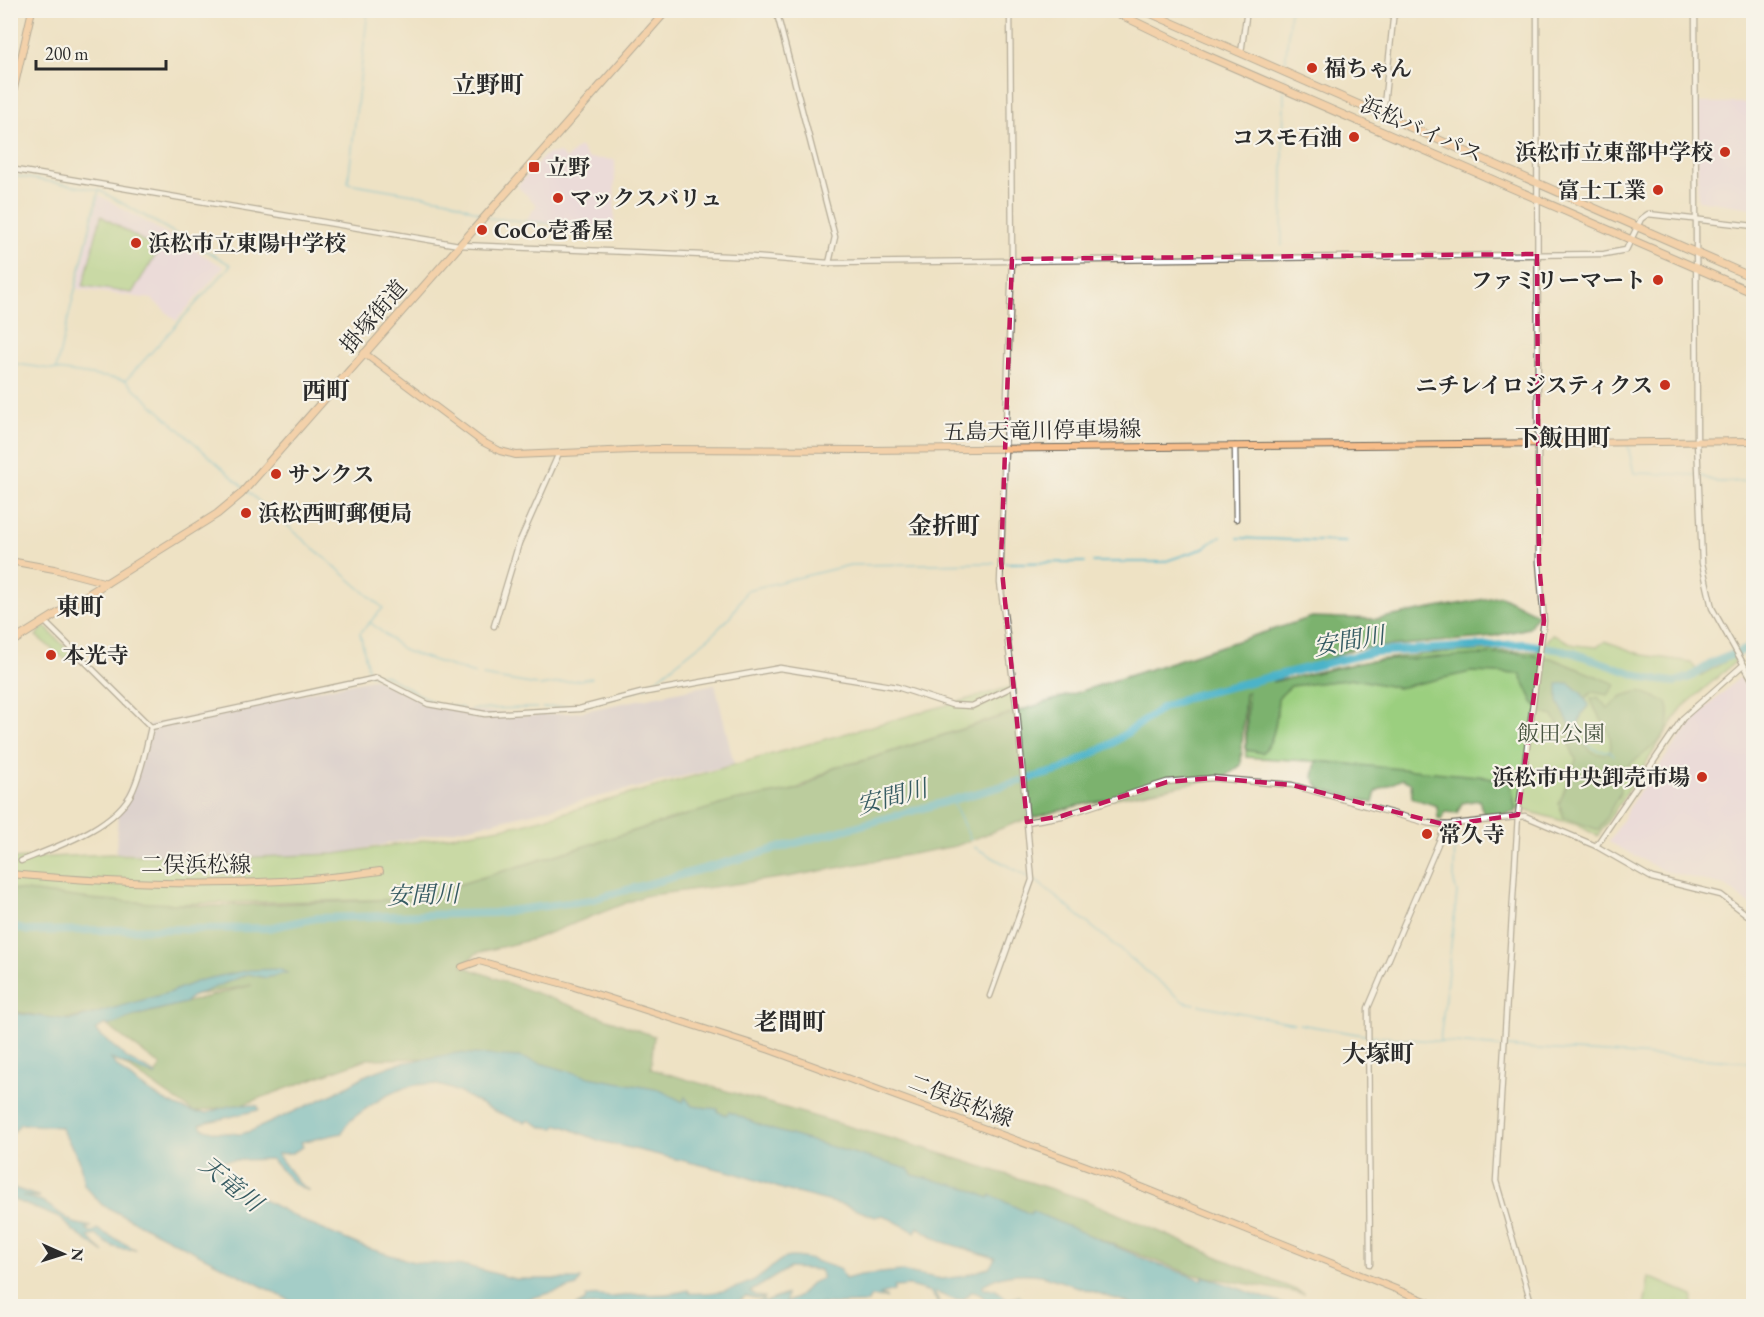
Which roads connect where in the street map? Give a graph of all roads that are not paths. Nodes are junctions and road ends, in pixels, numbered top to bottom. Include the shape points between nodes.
1 (32, 10) edge
2 (668, 10) edge
3 (776, 10) edge
4 (1010, 10) edge
5 (1111, 10) edge
6 (1143, 10) edge
7 (1247, 10) edge
8 (1350, 10) edge
9 (1411, 10) edge
10 (1538, 10) edge
11 (1695, 10) edge
12 (1394, 13) edge
13 (1241, 53) junction
14 (10, 106) edge
15 (1383, 117) junction
16 (10, 169) edge
17 (1537, 183) junction
18 (1537, 199) junction
19 (1695, 218) junction
20 (1754, 226) edge
21 (1636, 228) junction
22 (1632, 240) junction
23 (459, 245) junction
24 (1695, 252) junction
25 (1537, 254) junction
26 (1012, 259) junction
27 (828, 263) junction
28 (1696, 268) junction
29 (1754, 278) edge
30 (1754, 293) edge
31 (364, 353) junction
32 (1696, 441) junction
33 (1754, 441) edge
34 (1538, 443) junction
35 (1235, 446) junction
36 (1005, 449) junction
37 (559, 453) junction
38 (1236, 519) dead end
39 (10, 561) edge
40 (107, 583) junction
41 (45, 622) junction
42 (494, 626) dead end
43 (10, 643) edge
44 (1743, 665) junction
45 (1754, 683) edge
46 (1014, 686) junction
47 (151, 727) junction
48 (1518, 815) junction
49 (1026, 822) junction
50 (1446, 825) junction
51 (1596, 846) junction
52 (21, 861) dead end
53 (380, 871) dead end
54 (10, 874) edge
55 (1754, 920) edge
56 (462, 967) dead end
57 (990, 996) dead end
58 (1370, 1264) dead end
59 (1437, 1306) edge
60 (1532, 1306) edge

1 - 14 main road
2 - 23 highway, 掛塚街道
3 - 27 street via 835,237
4 - 26 street
5 - 18 highway, 浜松バイパス via 1196,51
6 - 13 highway, 浜松バイパス
7 - 13 street
8 - 12 street
9 - 12 street
10 - 17 street
11 - 19 street
12 - 15 street
13 - 15 highway, 浜松バイパス
15 - 17 highway, 浜松バイパス
16 - 23 street
17 - 18 street
17 - 21 highway, 浜松バイパス
18 - 22 highway, 浜松バイパス
18 - 25 street
19 - 20 street
19 - 21 street via 1648,214
19 - 24 street
21 - 22 street
21 - 24 highway, 浜松バイパス
22 - 25 street via 1626,250 1616,254
22 - 28 highway, 浜松バイパス
23 - 27 street
23 - 31 highway, 掛塚街道
24 - 28 street
24 - 29 highway, 浜松バイパス
25 - 26 street
25 - 34 street
26 - 27 street
26 - 36 street
28 - 30 highway, 浜松バイパス
28 - 32 street
31 - 37 main road, 五島天竜川停車場線 via 490,447 516,455
31 - 40 highway, 掛塚街道 via 245,490 217,514
32 - 33 main road, 五島天竜川停車場線
32 - 34 main road, 五島天竜川停車場線
32 - 44 street via 1704,577 1712,608
34 - 35 main road, 五島天竜川停車場線
34 - 48 street via 1539,562 1544,621
35 - 36 main road, 五島天竜川停車場線
35 - 38 street
36 - 37 main road, 五島天竜川停車場線 via 667,449
36 - 46 street via 1000,583
37 - 42 street via 519,543
39 - 40 main road
40 - 41 highway, 掛塚街道
41 - 43 highway, 掛塚街道
41 - 47 street
44 - 45 street
44 - 51 street via 1683,718
46 - 47 street via 978,704 952,705 897,687 780,668 641,693 579,709 485,714 428,704 377,678
46 - 49 street
47 - 52 street via 133,790 118,811 65,843
48 - 50 street
48 - 51 street
48 - 60 street via 1496,1181
49 - 50 street via 1062,816 1167,782 1212,778 1292,785
49 - 57 street via 1032,880
50 - 58 street via 1368,1008
51 - 55 street via 1652,878 1721,895
53 - 54 main road, 二俣浜松線 via 237,883
56 - 59 main road, 二俣浜松線 via 479,961 571,986 770,1050 1119,1178

